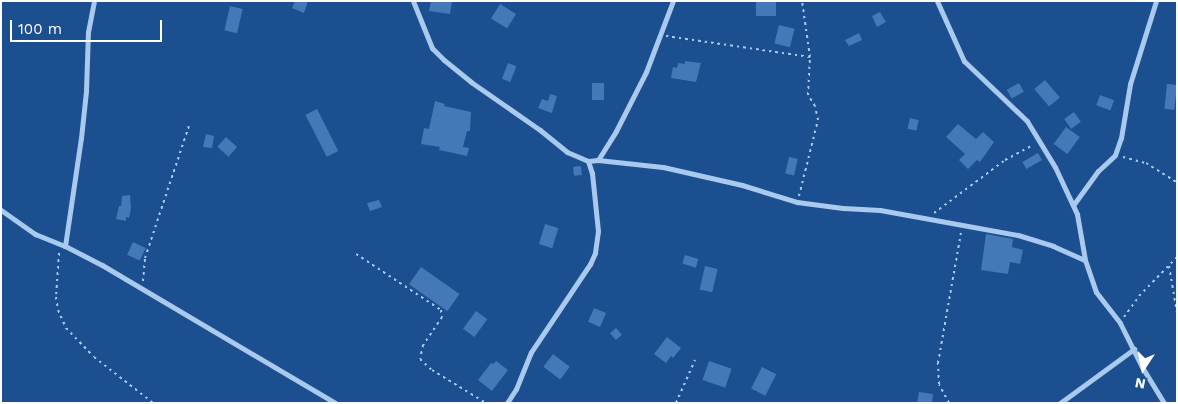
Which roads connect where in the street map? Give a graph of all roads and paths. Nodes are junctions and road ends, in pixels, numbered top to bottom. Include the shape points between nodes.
1 (94, 1) edge
2 (406, 1) edge
3 (673, 1) edge
4 (802, 1) edge
5 (937, 1) edge
6 (1156, 1) edge
7 (413, 2) edge
8 (659, 35) junction
9 (810, 56) junction
10 (189, 126) dead end
11 (1039, 141) junction
12 (1115, 155) junction
13 (598, 160) junction
14 (588, 161) junction
15 (1177, 182) edge
16 (797, 202) junction
17 (1074, 204) junction
18 (1, 210) edge
19 (925, 218) junction
20 (963, 225) junction
21 (65, 246) junction
22 (356, 254) dead end
23 (1177, 257) edge
24 (1085, 260) junction
25 (1169, 266) junction
26 (141, 291) junction
27 (1177, 313) edge
28 (1120, 323) junction
29 (1134, 349) junction
30 (695, 360) dead end
31 (153, 403) edge
32 (335, 403) edge
33 (486, 403) edge
34 (507, 403) edge
35 (676, 403) edge
36 (949, 403) edge
37 (1060, 403) edge
38 (1164, 403) edge

1 - 21 street via 88,32 81,138
2 - 7 street
3 - 8 street
4 - 9 path
5 - 11 street via 964,60 1027,121
6 - 12 street via 1130,84
7 - 14 street via 432,48 444,60 567,152
8 - 9 path
8 - 13 street via 640,85
9 - 16 path via 808,96 815,106 818,120
10 - 26 path via 145,258
11 - 17 street
11 - 19 path via 1006,160
12 - 15 path via 1146,163
12 - 17 street via 1098,171
13 - 14 street
13 - 16 street via 701,175
14 - 34 street via 595,186 598,221 595,253 530,352
16 - 19 street
17 - 24 street
18 - 21 street via 35,234
19 - 20 street
20 - 24 street via 1038,241
20 - 36 path via 938,363 939,384
21 - 26 street
21 - 31 path via 58,254 56,297 66,328 94,357
22 - 33 path via 441,310 442,317 423,345 420,359
23 - 25 path
24 - 28 street via 1096,292
25 - 27 path
25 - 28 path via 1139,296
26 - 32 street
28 - 29 street
29 - 37 street
29 - 38 street
30 - 35 path

